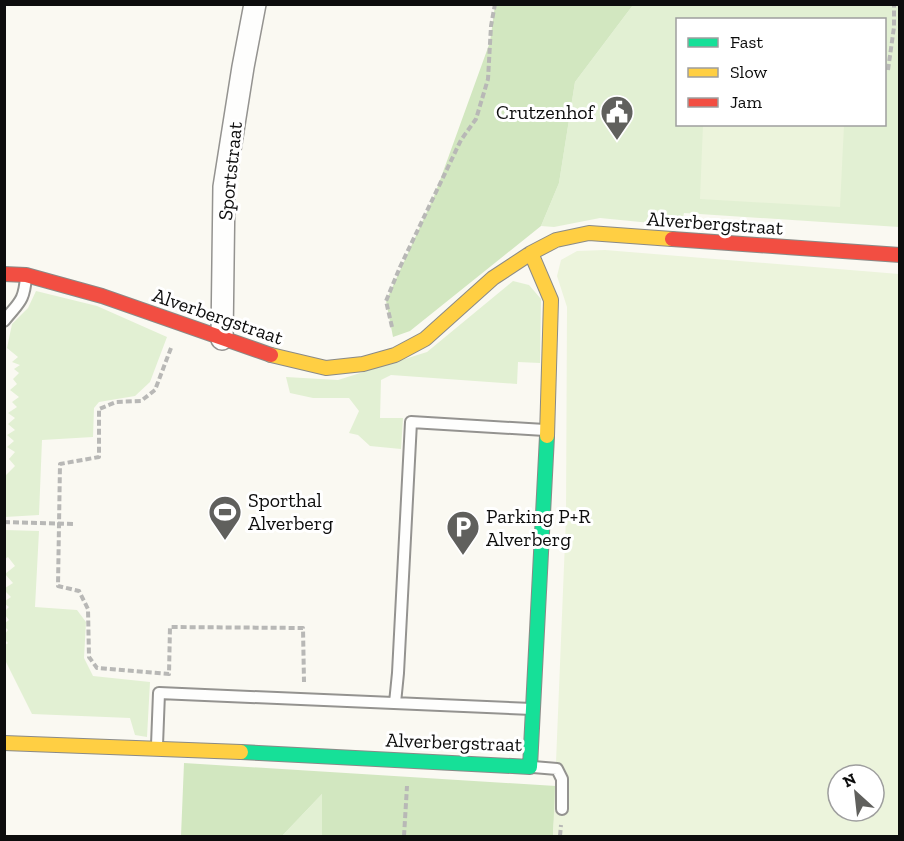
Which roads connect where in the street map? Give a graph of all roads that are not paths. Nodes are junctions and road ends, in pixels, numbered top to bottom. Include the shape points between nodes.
1 (255, 4) edge
2 (531, 253) junction
3 (900, 255) edge
4 (4, 274) edge
5 (26, 275) junction
6 (4, 321) edge
7 (222, 339) junction
8 (548, 430) junction
9 (395, 703) junction
10 (533, 709) junction
11 (5, 740) edge
12 (156, 748) junction
13 (530, 767) junction
14 (562, 809) dead end

1 - 7 street, Sportstraat via 224,187
2 - 3 street, Alverbergstraat via 556,240 589,233
2 - 7 street, Alverbergstraat via 493,278 425,339 395,355 363,364 326,368
2 - 8 street, Alverbergstraat via 551,300
4 - 5 street, Alverbergstraat
5 - 6 lane via 25,293
5 - 7 street, Alverbergstraat via 102,296
8 - 9 lane via 411,422
8 - 10 street, Alverbergstraat
9 - 10 lane
9 - 12 lane via 159,693
10 - 13 street, Alverbergstraat
11 - 12 street, Alverbergstraat
12 - 13 street, Alverbergstraat
13 - 14 lane via 557,769 562,779

